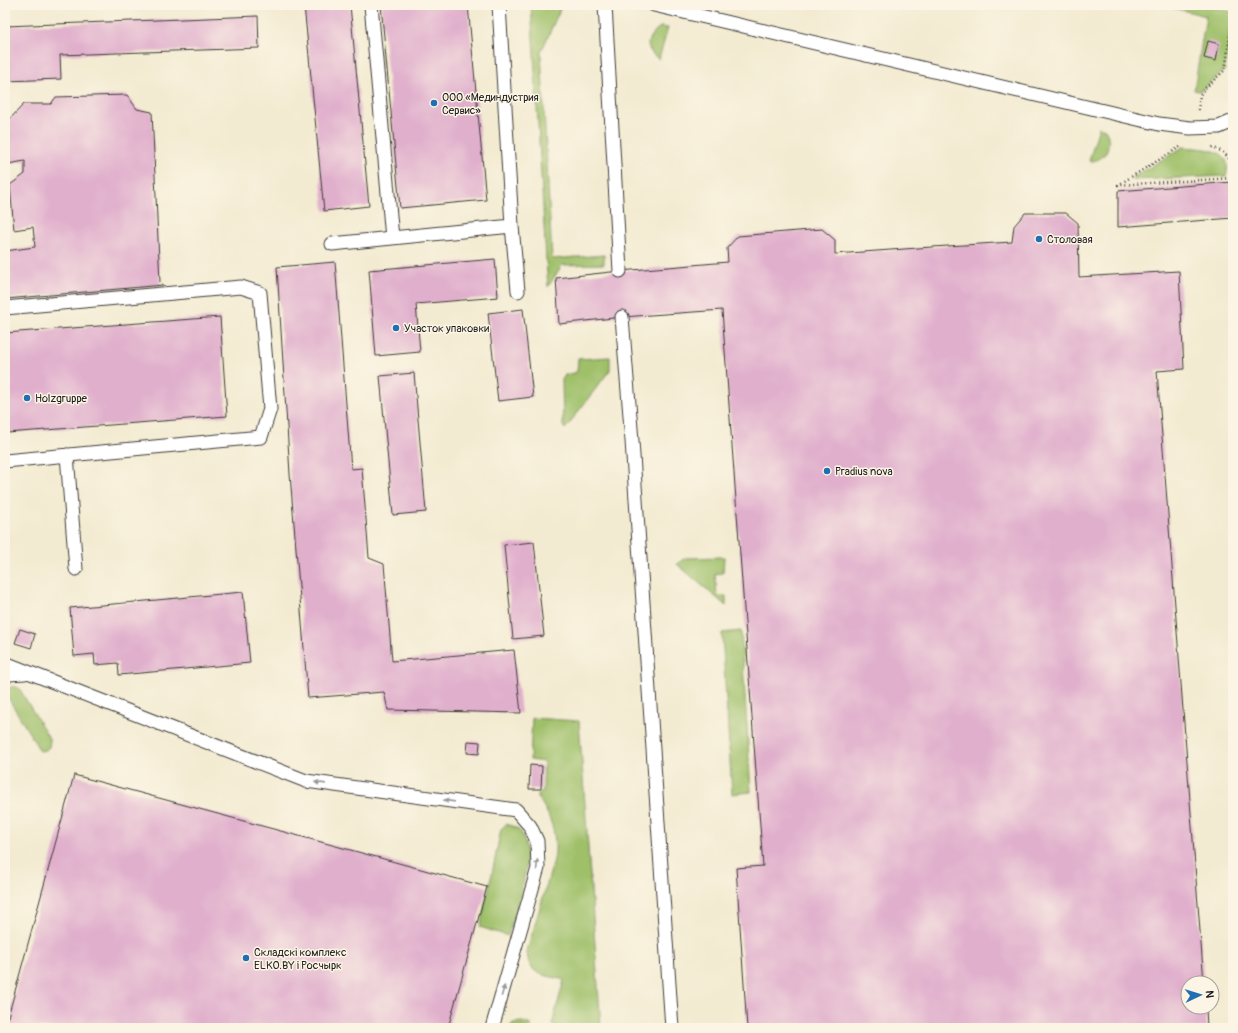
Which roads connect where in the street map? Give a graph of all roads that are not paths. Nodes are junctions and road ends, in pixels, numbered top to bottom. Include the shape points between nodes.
1 (371, 5) edge
2 (499, 5) edge
3 (605, 5) edge
4 (654, 5) edge
5 (1233, 121) edge
6 (512, 226) junction
7 (392, 238) junction
8 (332, 244) dead end
9 (620, 271) dead end
10 (518, 291) dead end
11 (5, 308) edge
12 (622, 317) dead end
13 (67, 455) junction
14 (5, 461) edge
15 (76, 569) dead end
16 (5, 664) edge
17 (29, 672) junction
18 (5, 678) edge
19 (492, 1028) edge
20 (672, 1028) edge

1 - 7 lane
2 - 6 lane
3 - 9 lane
4 - 5 lane via 1159,124 1190,128 1219,127
6 - 7 lane
6 - 10 lane
7 - 8 lane
11 - 13 lane via 241,287 260,293 270,409 261,437
12 - 20 lane
13 - 14 lane
13 - 15 lane
16 - 17 lane
17 - 18 lane via 8,674
19 -> 17 lane via 538,868 537,841 530,826 516,810 306,782

